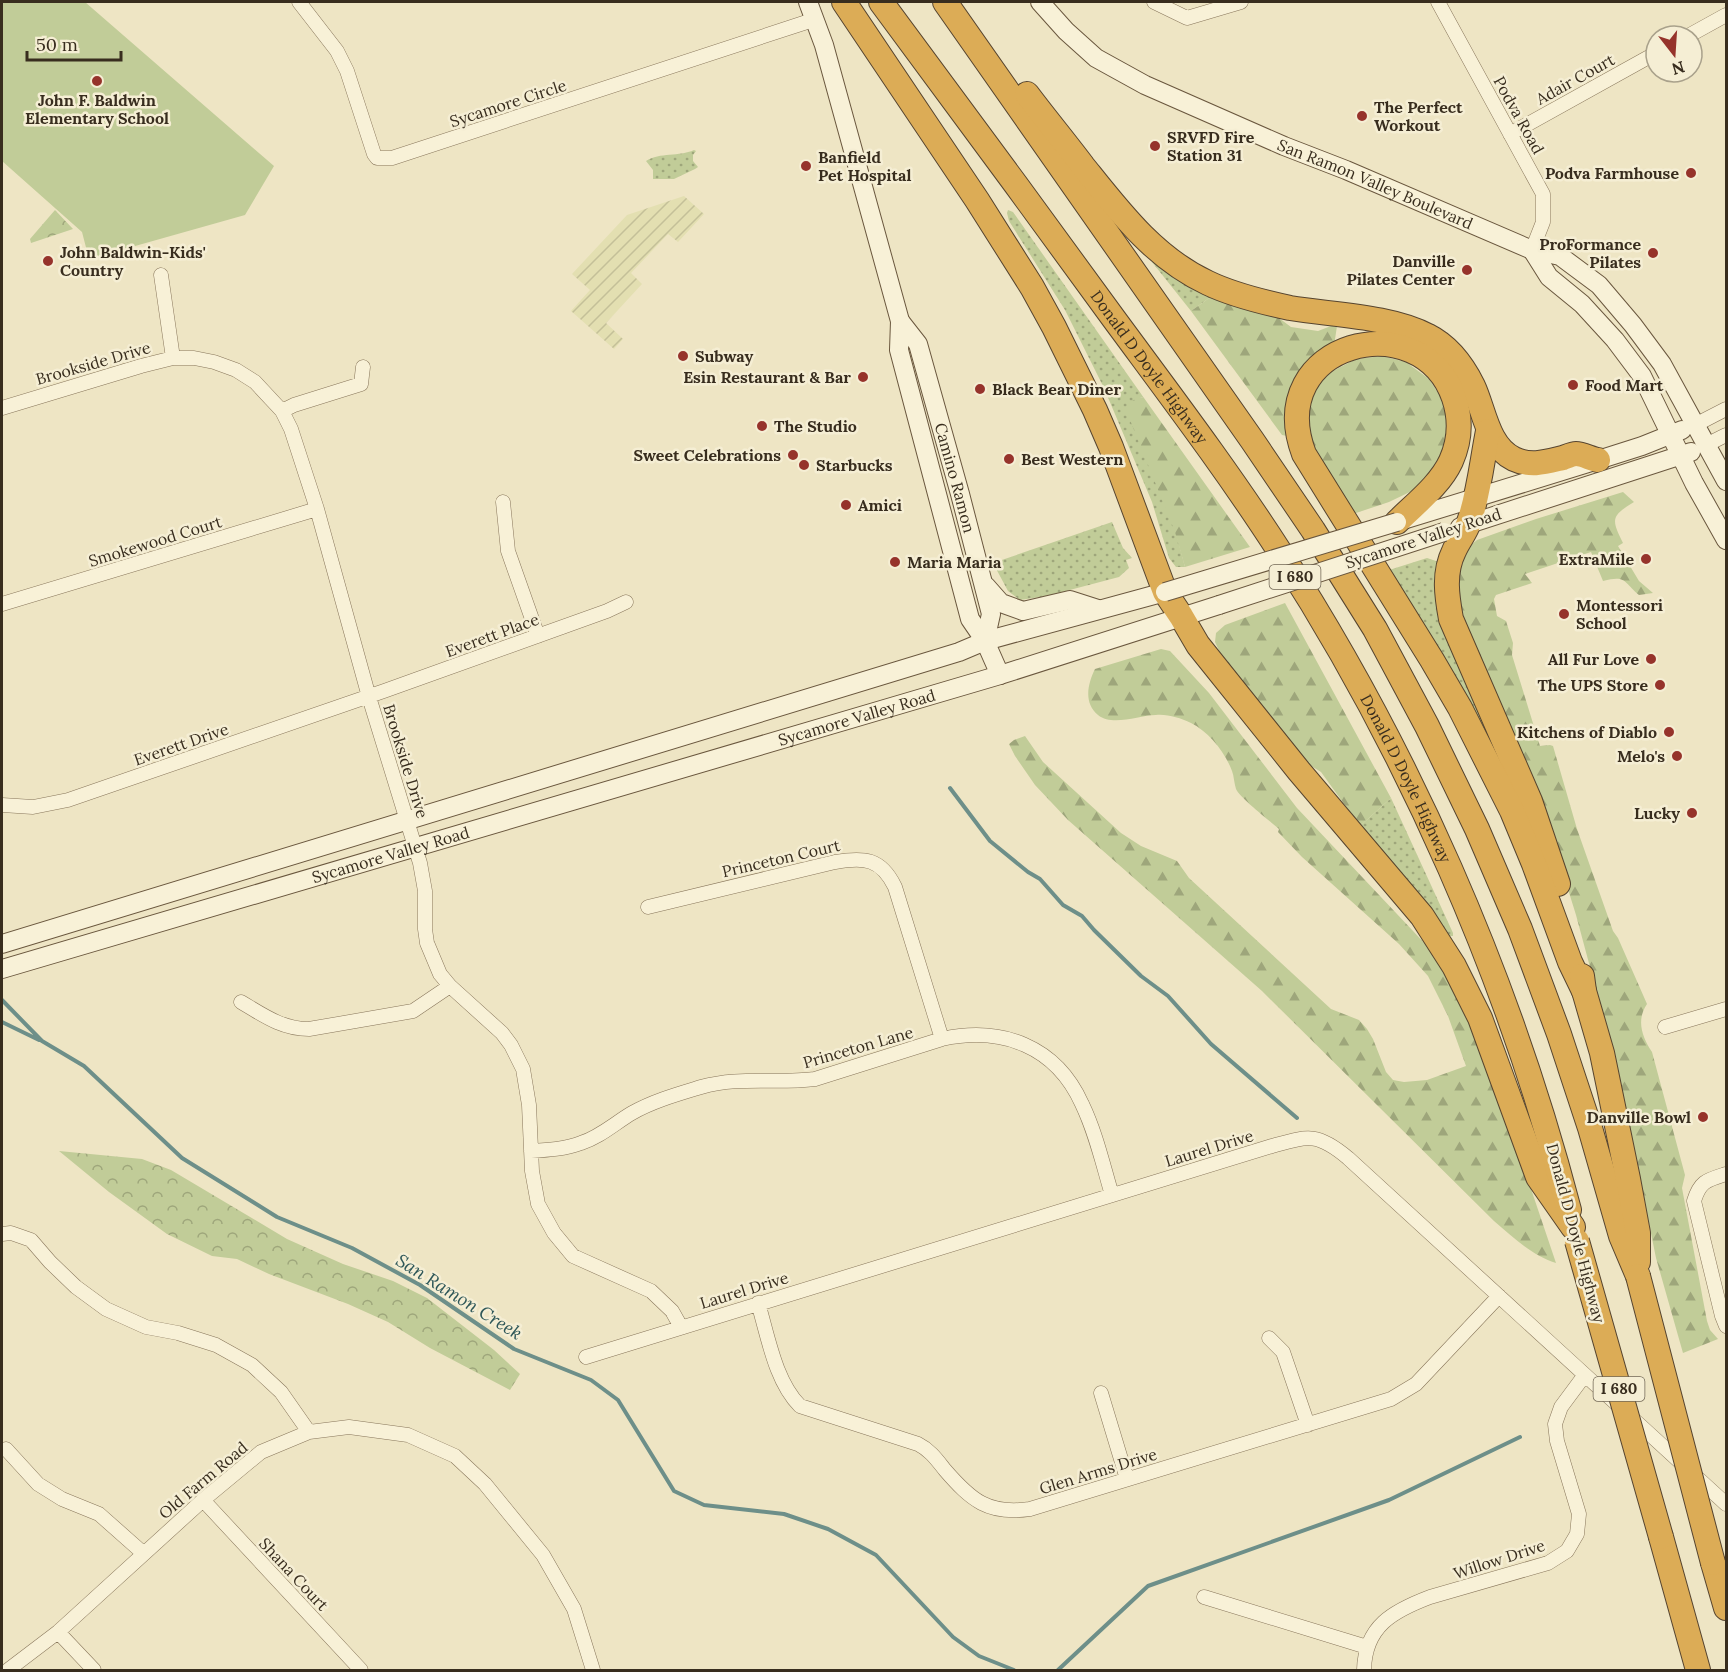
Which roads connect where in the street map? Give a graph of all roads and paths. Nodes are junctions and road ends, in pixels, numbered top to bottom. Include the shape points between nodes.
1 (299, 2) edge
2 (808, 2) edge
3 (844, 2) edge
4 (881, 2) edge
5 (945, 2) edge
6 (952, 2) edge
7 (1040, 2) edge
8 (1154, 2) edge
9 (1240, 2) edge
10 (1438, 2) edge
11 (1726, 15) edge
12 (816, 19) junction
13 (1704, 27) edge
14 (1644, 60) edge
15 (1510, 134) junction
16 (1532, 250) junction
17 (161, 274) dead end
18 (900, 321) junction
19 (173, 358) junction
20 (363, 367) dead end
21 (2, 408) edge
22 (1726, 409) edge
23 (282, 411) junction
24 (1695, 425) junction
25 (1488, 431) junction
26 (1671, 435) junction
27 (1726, 435) edge
28 (1706, 445) junction
29 (1681, 456) junction
30 (1598, 460) junction
31 (1726, 481) edge
32 (1476, 498) junction
33 (503, 502) dead end
34 (317, 509) junction
35 (1397, 522) junction
36 (1469, 524) junction
37 (1726, 540) edge
38 (982, 582) junction
39 (1165, 592) junction
40 (626, 602) dead end
41 (2, 604) edge
42 (1098, 609) junction
43 (1181, 616) junction
44 (538, 636) junction
45 (985, 641) junction
46 (1000, 675) junction
47 (369, 697) junction
48 (2, 805) edge
49 (407, 820) junction
50 (415, 847) junction
51 (648, 907) dead end
52 (2, 944) edge
53 (2, 969) edge
54 (450, 986) junction
55 (1584, 991) junction
56 (241, 1002) dead end
57 (1726, 1009) edge
58 (1665, 1027) dead end
59 (942, 1039) junction
60 (531, 1151) junction
61 (1726, 1174) edge
62 (1112, 1196) junction
63 (2, 1234) edge
64 (1575, 1234) junction
65 (1629, 1234) junction
66 (1499, 1296) junction
67 (758, 1303) junction
68 (1726, 1326) edge
69 (681, 1327) junction
70 (1269, 1338) dead end
71 (586, 1357) dead end
72 (1584, 1376) junction
73 (1101, 1393) dead end
74 (1308, 1425) junction
75 (309, 1432) junction
76 (6, 1449) dead end
77 (1127, 1479) junction
78 (203, 1500) junction
79 (1726, 1504) edge
80 (143, 1552) junction
81 (1204, 1597) dead end
82 (1726, 1608) edge
83 (58, 1632) junction
84 (1367, 1647) junction
85 (8, 1671) edge
86 (94, 1671) edge
87 (361, 1671) edge
88 (593, 1671) edge
89 (1364, 1671) edge
90 (1698, 1671) edge

1 - 12 street, Sycamore Circle via 337,51 374,154 384,159
2 - 12 main road, Camino Ramon
3 - 39 highway via 977,200 1054,327 1111,447
4 - 64 highway, Donald D Doyle Highway / I 680 via 1220,464 1279,550 1339,649 1392,745 1482,945 1551,1142
5 - 65 highway, I 680 via 1252,440 1375,629 1477,829 1520,929
6 - 25 highway via 974,22 1117,208 1160,253 1230,293 1290,308 1387,322 1428,336 1458,362 1473,386
7 - 16 main road, San Ramon Valley Boulevard via 1096,58 1145,86
8 - 9 street via 1187,18
10 - 15 street, Podva Road
11 - 13 street
12 - 18 main road, Camino Ramon
14 - 15 street, Adair Court
15 - 16 street, Podva Road via 1543,194 1543,222
16 - 24 main road, San Ramon Valley Boulevard via 1560,256 1599,285 1662,364
16 - 26 main road via 1549,277 1590,312 1642,376
17 - 19 street
18 - 38 main road, Camino Ramon via 918,344
18 - 45 main road, Camino Ramon via 899,350 970,619
19 - 21 street, Brookside Drive
19 - 23 street, Brookside Drive via 204,360 237,370 255,382
20 - 23 street via 361,384
22 - 24 street
23 - 34 street, Brookside Drive
24 - 26 main road, Sycamore Valley Road
24 - 28 main road, San Ramon Valley Boulevard
25 - 30 highway via 1508,455 1527,464 1576,454
25 - 32 highway
26 - 29 main road
26 - 30 main road, Sycamore Valley Road
27 - 28 street
28 - 29 main road, Sycamore Valley Road
28 - 31 main road, San Ramon Valley Boulevard
29 - 36 main road, Sycamore Valley Road
29 - 37 main road
30 - 32 main road, Sycamore Valley Road
32 - 35 main road, Sycamore Valley Road
32 - 36 highway
33 - 44 street via 508,551
34 - 41 street, Smokewood Court
34 - 47 street, Brookside Drive
35 - 39 main road, Sycamore Valley Road, bridge
35 - 55 highway via 1439,480 1451,462 1458,444 1456,406 1450,388 1425,359 1408,349 1362,345 1340,351 1310,375 1300,394 1297,436 1304,454 1432,660 1481,749 1534,864
36 - 43 main road, Sycamore Valley Road, bridge
36 - 55 highway via 1453,552 1448,571 1451,620 1530,801 1580,960
38 - 42 main road via 1001,603 1023,611 1070,600
38 - 45 main road, Camino Ramon via 991,614
39 - 42 main road, Sycamore Valley Road
39 - 43 highway
40 - 44 street, Everett Place
42 - 45 main road, Sycamore Valley Road
43 - 46 main road, Sycamore Valley Road
43 - 64 highway via 1197,645 1438,939 1480,1018 1538,1177
44 - 47 street, Everett Place
45 - 46 main road, Camino Ramon
45 - 49 main road, Sycamore Valley Road
46 - 50 main road, Sycamore Valley Road
47 - 48 street, Everett Drive via 68,800 33,807
47 - 49 street, Brookside Drive
49 - 50 street, Brookside Drive
49 - 52 main road, Sycamore Valley Road
50 - 53 main road, Sycamore Valley Road
50 - 54 street, Brookside Drive via 423,876 427,943 440,974
51 - 59 street, Princeton Court via 835,862 854,859 877,864 895,887
54 - 56 street via 413,1011 309,1029 283,1026
54 - 60 street, Brookside Drive via 502,1033 519,1058 527,1086
55 - 65 highway via 1602,1053
57 - 58 street
59 - 60 street, Princeton Lane via 796,1082 740,1080 703,1086 655,1102 581,1143
59 - 62 street, Princeton Lane via 998,1036 1029,1046 1057,1067 1082,1102
60 - 69 street, Brookside Drive via 538,1204 563,1246 582,1262 651,1291 668,1306
61 - 68 street via 1706,1180 1694,1201
62 - 66 street, Laurel Drive via 1272,1146 1315,1138 1334,1146 1348,1158
62 - 67 street, Laurel Drive
63 - 75 street via 31,1240 76,1287 106,1309 146,1327 216,1345 252,1365 281,1392
64 - 90 highway, Donald D Doyle Highway / I 680, bridge
65 - 82 highway, I 680, bridge
66 - 72 street, Laurel Drive
66 - 74 street, Glen Arms Drive via 1409,1390
67 - 69 street, Laurel Drive
67 - 77 street, Glen Arms Drive via 782,1381 792,1399 800,1406 925,1448 964,1491 986,1506 1030,1509
69 - 71 street, Laurel Drive
70 - 74 street via 1283,1352
72 - 79 street, Laurel Drive
72 - 84 street, Willow Drive via 1561,1407 1555,1424 1579,1514 1577,1534 1567,1551 1548,1563 1412,1604 1386,1618
73 - 77 street
74 - 77 street, Glen Arms Drive
75 - 78 street, Old Farm Road via 261,1452
75 - 88 street, Old Farm Road via 349,1427 408,1435 455,1456 485,1484 543,1556 574,1609
76 - 80 street via 38,1484 99,1514
78 - 80 street, Old Farm Road
78 - 87 street, Shana Court
80 - 83 street, Old Farm Road
81 - 84 street
83 - 85 street, Old Farm Road
83 - 86 street
84 - 89 street, Willow Drive

